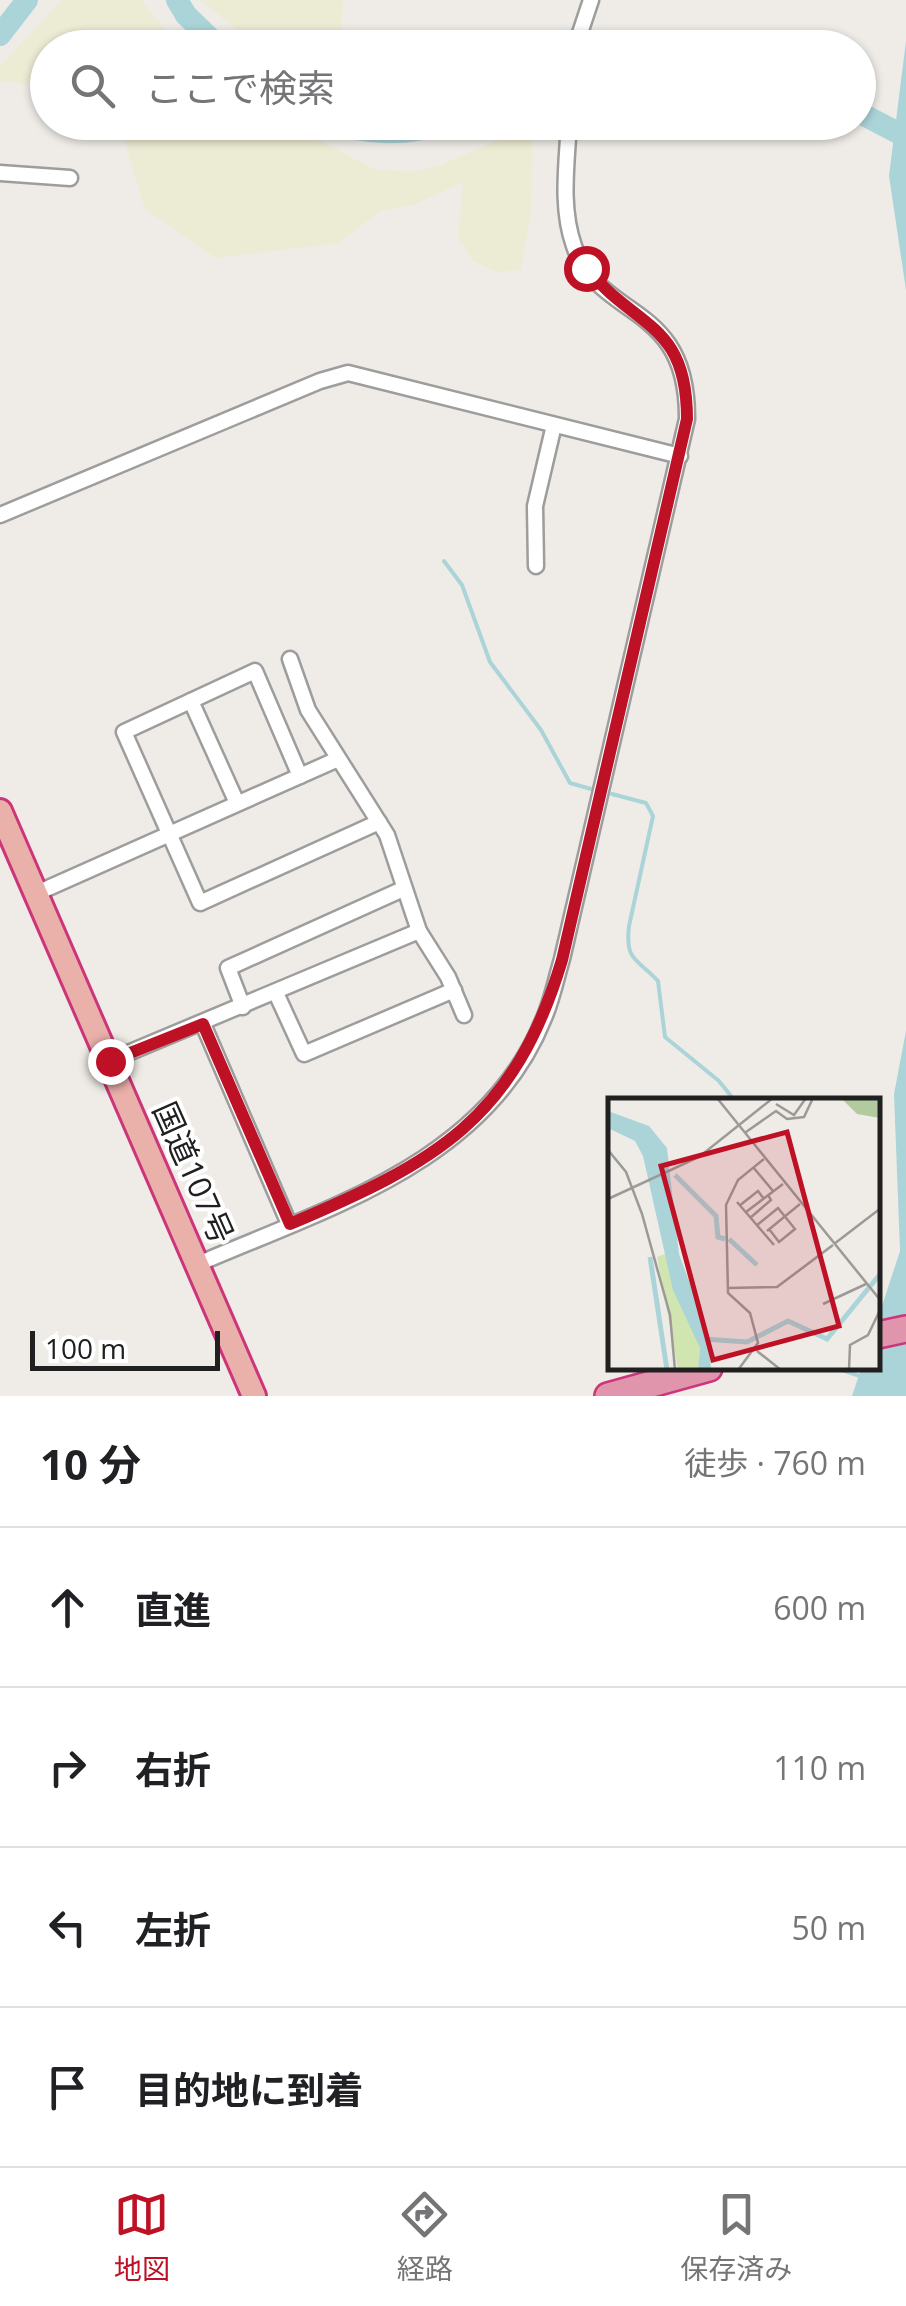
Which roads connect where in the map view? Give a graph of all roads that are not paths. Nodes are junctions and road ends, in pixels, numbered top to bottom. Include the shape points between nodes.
1 (591, 0) edge
2 (582, 30) edge
3 (568, 140) edge
4 (0, 173) edge
5 (70, 178) dead end
6 (554, 425) junction
7 (680, 456) junction
8 (0, 515) edge
9 (536, 566) dead end
10 (290, 659) dead end
11 (190, 701) junction
12 (338, 759) junction
13 (300, 776) junction
14 (237, 803) junction
15 (0, 810) edge
16 (379, 822) junction
17 (169, 833) junction
18 (403, 889) junction
19 (37, 893) junction
20 (419, 931) junction
21 (454, 990) junction
22 (276, 993) junction
23 (242, 1007) junction
24 (464, 1015) dead end
25 (203, 1024) junction
26 (110, 1061) junction
27 (290, 1224) junction
28 (198, 1264) junction
29 (906, 1330) edge
30 (881, 1334) edge
31 (698, 1371) edge
32 (720, 1371) edge
33 (254, 1396) edge
34 (608, 1396) edge
35 (632, 1396) edge

1 - 2 street
3 - 7 street via 565,195 574,247 600,286 662,334 684,372 687,419
4 - 5 street
6 - 7 street
6 - 8 street via 348,374
6 - 9 street via 536,506
7 - 27 street via 544,1019 509,1080 463,1129 416,1166
10 - 12 street via 308,710
11 - 13 street via 255,671
11 - 14 street
11 - 17 street via 124,732
12 - 13 street
12 - 16 street
13 - 14 street
14 - 17 street
15 - 19 highway, 国道107号
16 - 17 street via 200,903
16 - 18 street
17 - 19 street
18 - 20 street
18 - 23 street via 228,968
19 - 26 highway, 国道107号
20 - 21 street
20 - 22 street
21 - 22 street via 304,1054
21 - 24 street
22 - 23 street
23 - 25 street
25 - 26 street
25 - 27 street
26 - 28 highway, 国道107号
27 - 28 street
28 - 33 highway, 国道107号
29 - 30 highway
31 - 34 highway
32 - 35 highway

